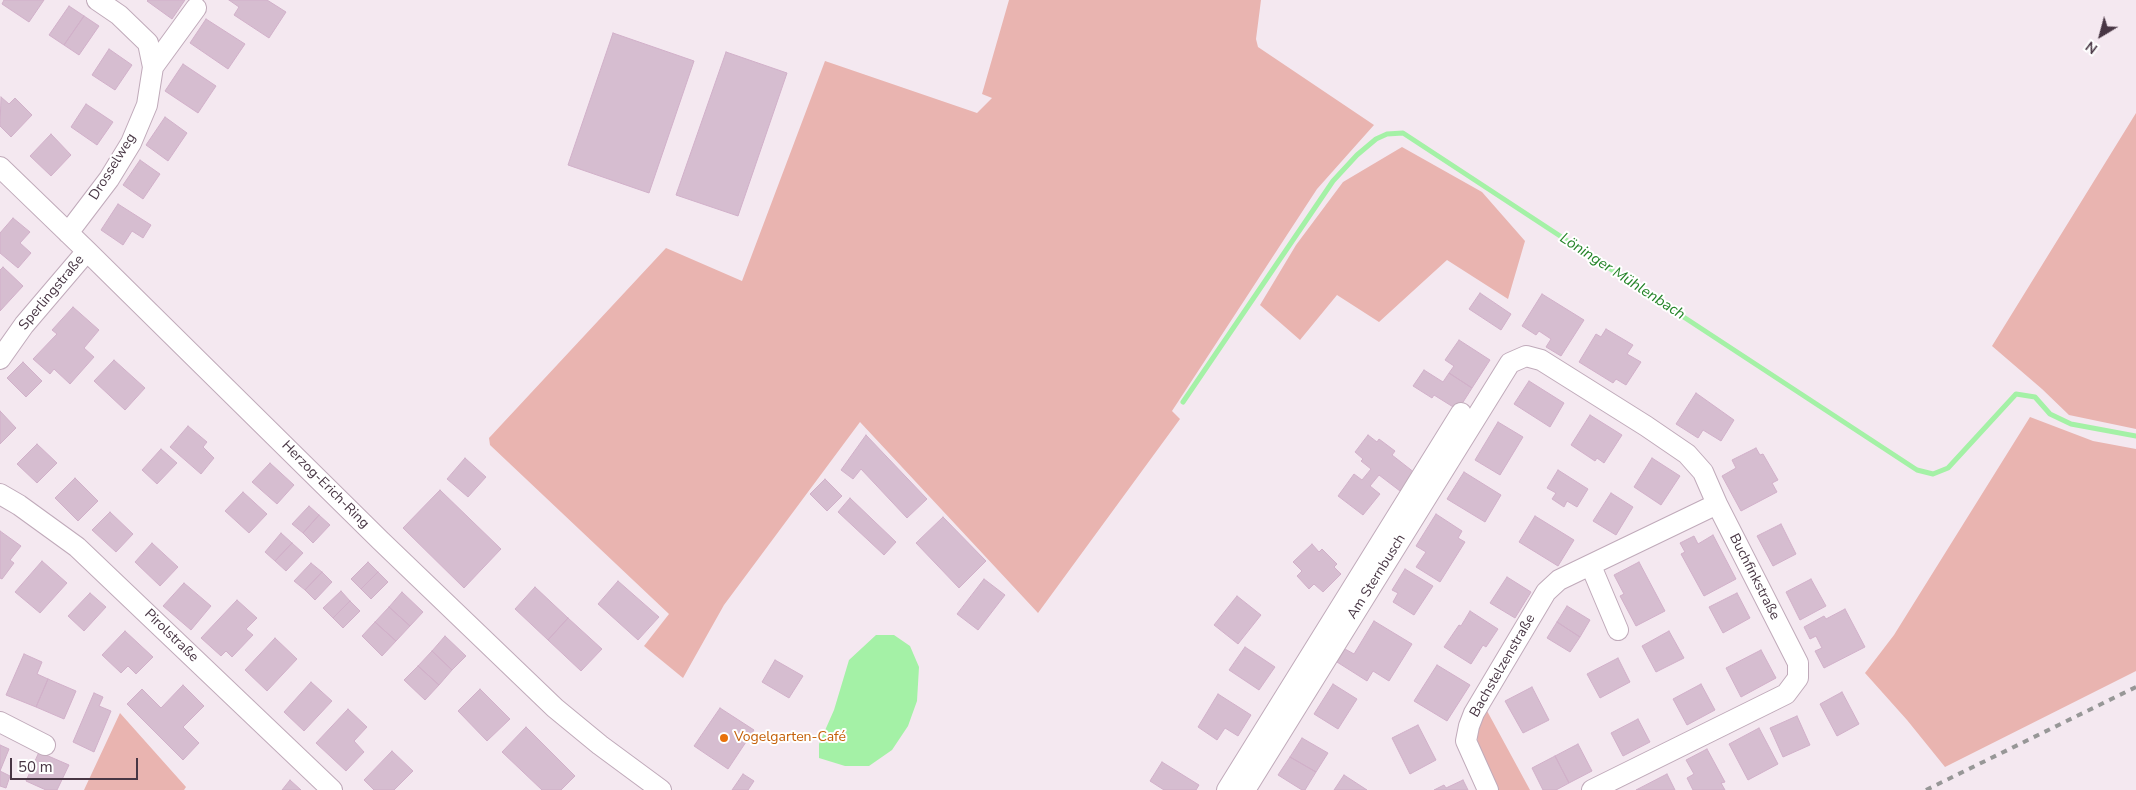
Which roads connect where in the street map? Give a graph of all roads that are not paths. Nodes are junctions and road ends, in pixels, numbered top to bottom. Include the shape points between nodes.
1 (97, 0) edge
2 (196, 8) dead end
3 (153, 67) junction
4 (0, 167) edge
5 (68, 233) junction
6 (87, 251) junction
7 (0, 359) edge
8 (1510, 363) joint
9 (1461, 412) dead end
10 (0, 494) edge
11 (1717, 504) junction
12 (1591, 566) junction
13 (1618, 630) dead end
14 (0, 722) edge
15 (45, 745) dead end
16 (1253, 787) edge
17 (657, 789) edge
18 (332, 790) edge
19 (1227, 790) edge
20 (1488, 790) edge
21 (1592, 790) edge

1 - 3 street, Drosselweg via 119,15 148,43
2 - 3 street, Drosselweg
3 - 5 street, Drosselweg via 147,105 131,143 109,179
4 - 5 street, Herzog-Erich-Ring
5 - 6 street, Herzog-Erich-Ring
6 - 7 street, Sperlingstraße via 24,325
6 - 17 street, Herzog-Erich-Ring via 555,708
8 - 11 street, Buchfinkstraße via 1526,356 1541,360 1646,426 1687,454 1703,472
8 - 16 street, Am Sternbusch
9 - 19 street, Am Sternbusch
10 - 18 street, Pirolstraße via 77,547
11 - 12 street, Bachstelzenstraße
11 - 21 street, Buchfinkstraße via 1798,664 1798,678 1786,694 1770,703
12 - 13 street
12 - 20 street, Bachstelzenstraße via 1558,580 1546,592 1474,713 1466,741
14 - 15 street

